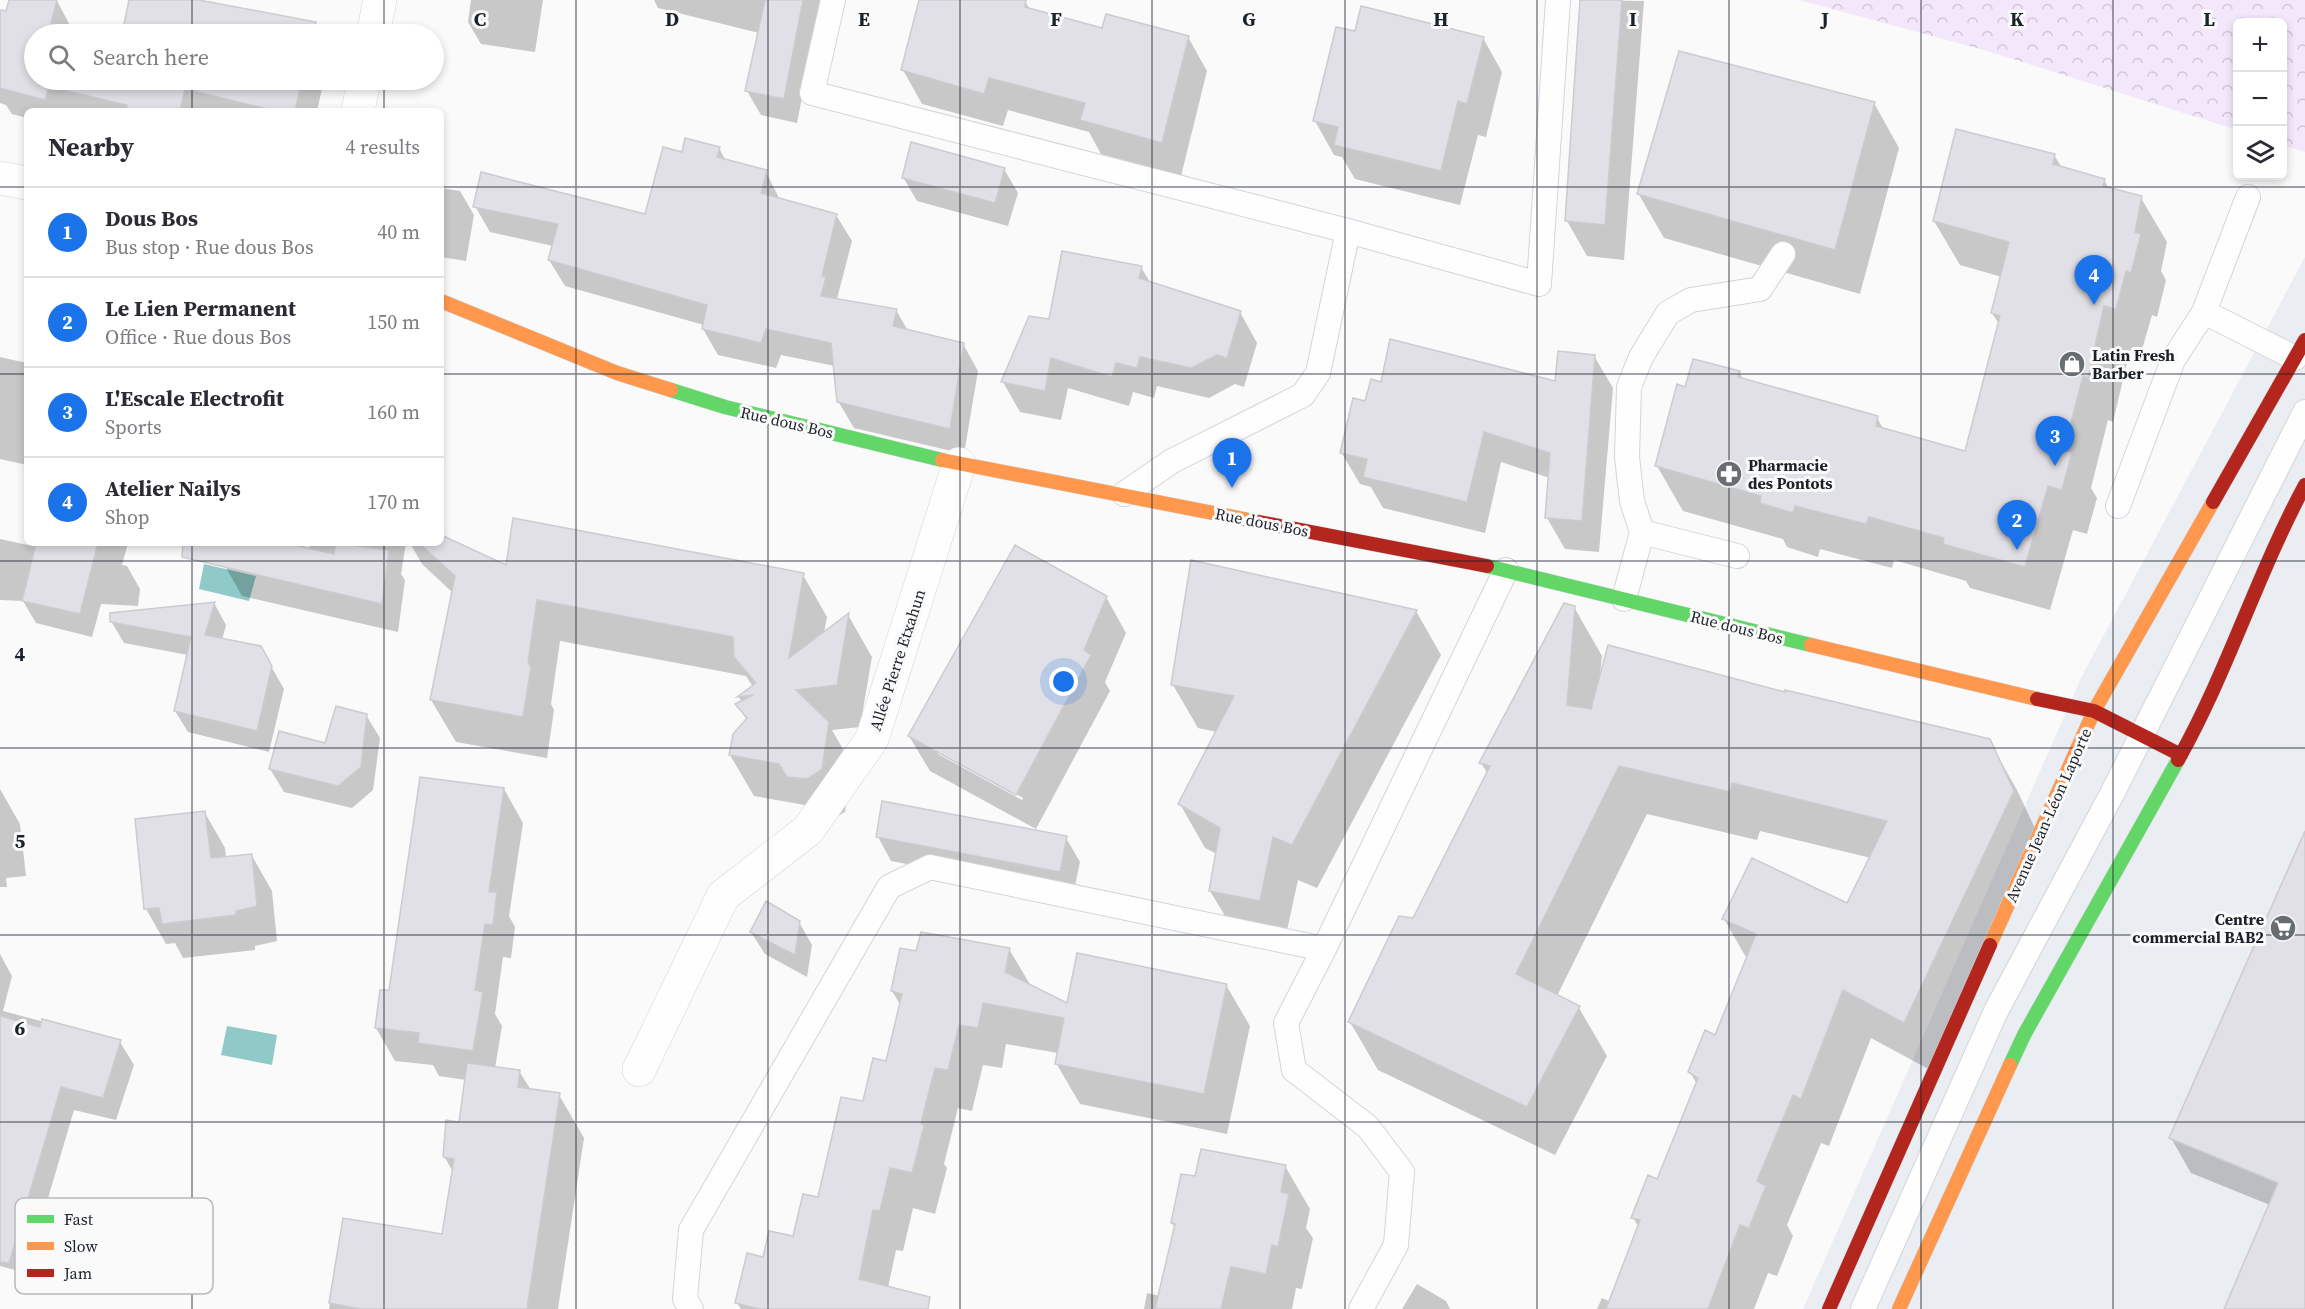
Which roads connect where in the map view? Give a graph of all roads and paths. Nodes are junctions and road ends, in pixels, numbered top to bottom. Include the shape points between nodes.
1 (380, 0) edge
2 (833, 0) edge
3 (1558, 0) edge
4 (375, 24) edge
5 (362, 90) edge
6 (359, 108) edge
7 (0, 178) edge
8 (24, 182) edge
9 (2248, 197) dead end
10 (1348, 231) junction
11 (1783, 254) dead end
12 (444, 302) edge
13 (2204, 312) junction
14 (2300, 349) edge
15 (2305, 412) edge
16 (959, 464) junction
17 (2305, 484) edge
18 (1124, 494) junction
19 (2118, 506) dead end
20 (1642, 532) junction
21 (1737, 556) dead end
22 (1506, 570) junction
23 (1624, 599) junction
24 (2094, 711) junction
25 (2141, 734) junction
26 (2181, 755) junction
27 (1324, 949) junction
28 (639, 1070) dead end
29 (691, 1309) edge
30 (1361, 1309) edge
31 (1829, 1309) edge
32 (1863, 1309) edge
33 (1899, 1309) edge

1 - 4 street
2 - 10 lane via 812,93
3 - 10 lane via 1539,284
5 - 6 street
7 - 8 street
9 - 13 lane
10 - 18 lane via 1318,373 1303,395 1172,461
11 - 20 lane via 1760,289 1691,300 1668,313 1641,357 1629,387 1627,457 1632,501
12 - 16 street, Rue dous Bos via 616,373 725,407
13 - 14 lane
13 - 19 lane via 2173,360
14 - 24 street, Avenue Jean-Léon Laporte
15 - 25 lane
16 - 18 street, Rue dous Bos
16 - 28 street, Allée Pierre Etxahun via 872,739 808,830 723,896
17 - 26 street via 2285,522 2223,672
18 - 22 street, Rue dous Bos
20 - 21 lane
20 - 23 lane
22 - 23 street, Rue dous Bos
22 - 27 lane
23 - 24 street, Rue dous Bos
24 - 25 street, Rue dous Bos
24 - 31 street, Avenue Jean-Léon Laporte
25 - 26 street, Rue dous Bos
25 - 32 lane via 1996,1011
26 - 33 street via 2024,1035
27 - 29 lane via 930,867 889,887 691,1230 685,1299
27 - 30 lane via 1286,1023 1294,1070 1368,1127 1402,1172 1396,1245

